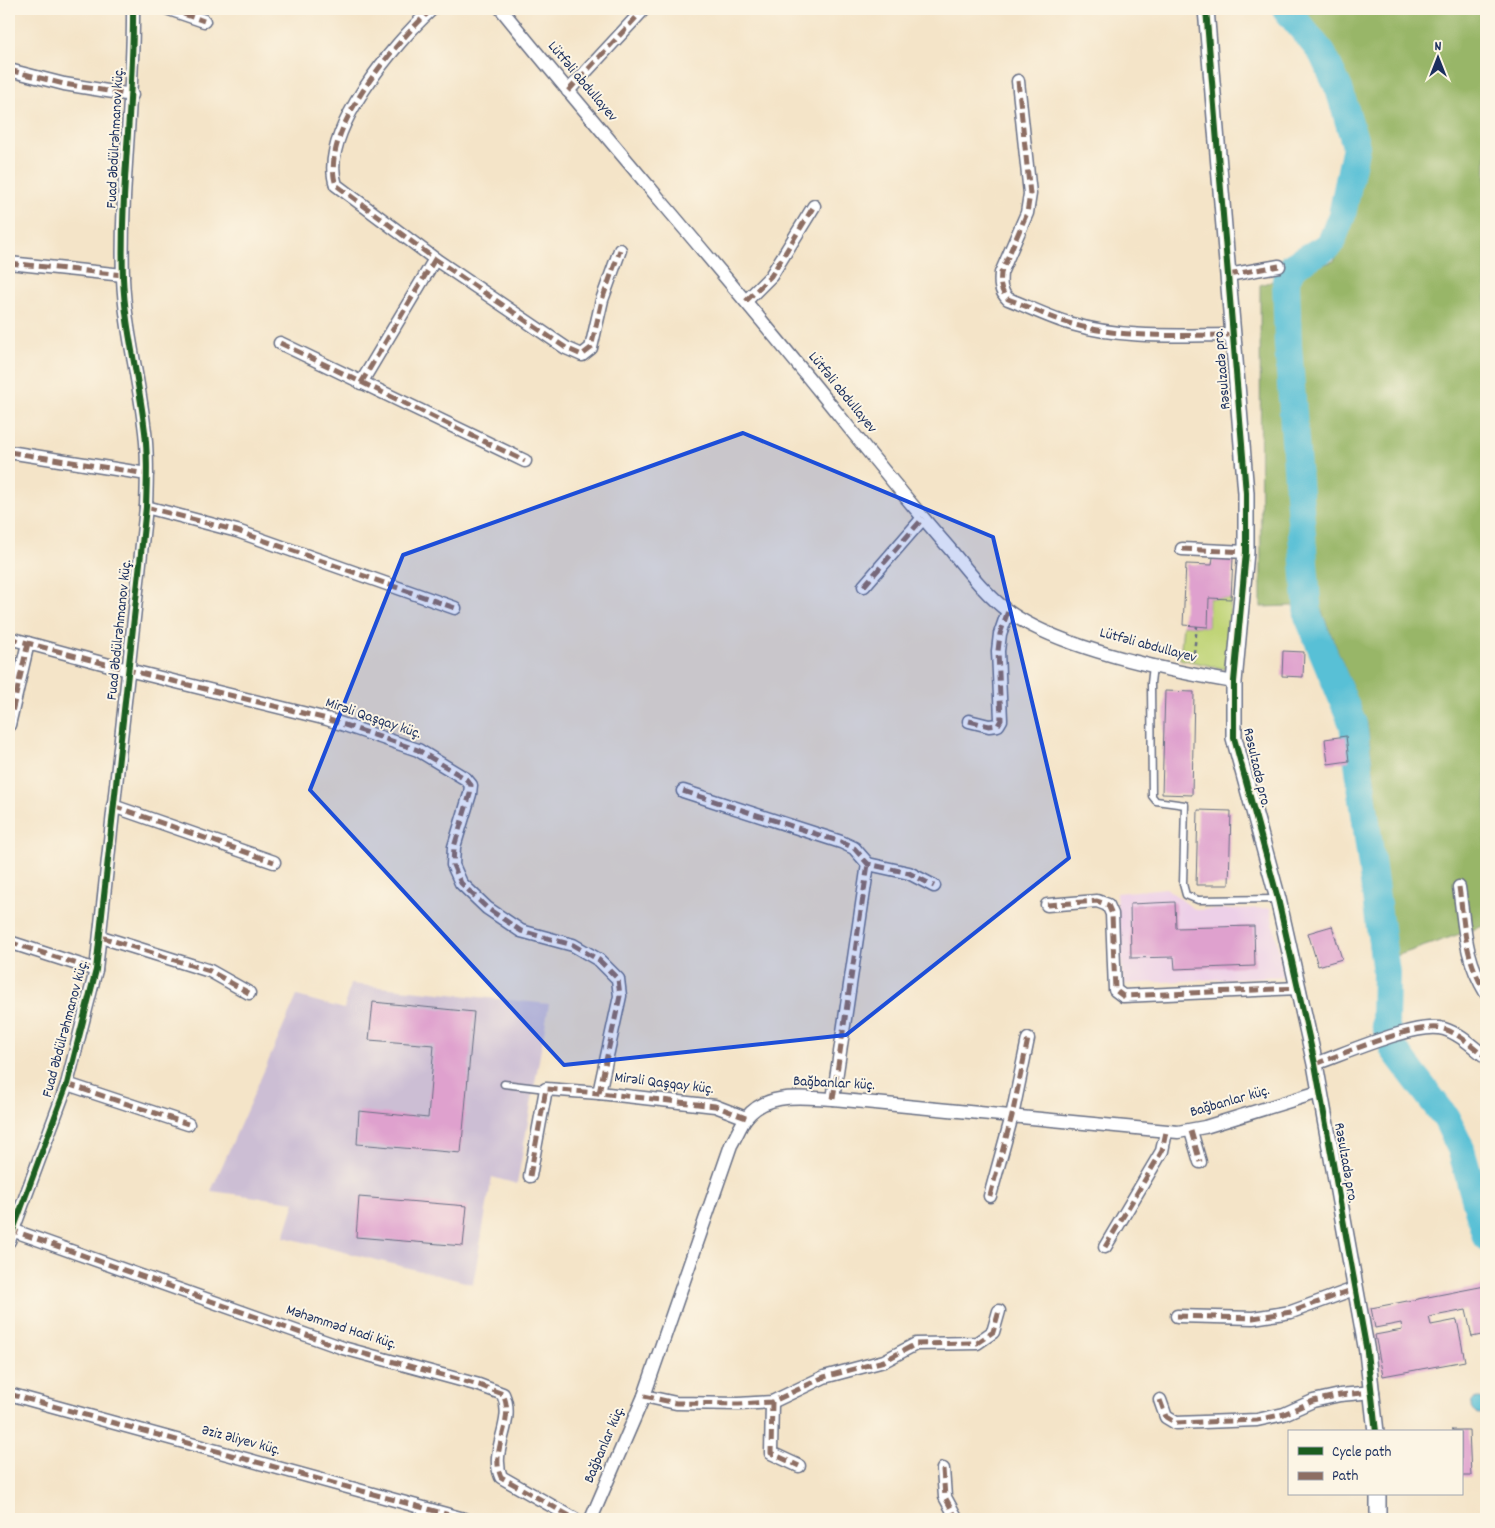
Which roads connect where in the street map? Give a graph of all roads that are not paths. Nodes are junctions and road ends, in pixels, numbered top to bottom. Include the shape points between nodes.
1 (133, 9) edge
2 (169, 9) edge
3 (432, 9) edge
4 (501, 9) edge
5 (644, 9) edge
6 (1206, 9) edge
7 (204, 21) dead end
8 (9, 70) edge
9 (1018, 81) dead end
10 (568, 91) junction
11 (132, 95) junction
12 (814, 206) dead end
13 (620, 250) dead end
14 (435, 259) junction
15 (9, 263) edge
16 (1279, 266) dead end
17 (123, 275) junction
18 (1228, 275) junction
19 (746, 301) junction
20 (1232, 334) junction
21 (280, 343) dead end
22 (361, 383) junction
23 (9, 452) edge
24 (525, 461) dead end
25 (147, 474) junction
26 (146, 507) junction
27 (923, 518) junction
28 (1182, 549) dead end
29 (1246, 552) junction
30 (864, 586) dead end
31 (455, 608) dead end
32 (1008, 611) junction
33 (9, 638) edge
34 (28, 644) junction
35 (1153, 666) junction
36 (128, 670) junction
37 (1234, 682) junction
38 (969, 721) dead end
39 (9, 724) edge
40 (683, 790) dead end
41 (113, 806) junction
42 (274, 862) dead end
43 (868, 864) junction
44 (934, 886) dead end
45 (1459, 887) dead end
46 (1278, 899) junction
47 (1047, 905) dead end
48 (101, 937) junction
49 (9, 942) edge
50 (96, 970) junction
51 (1299, 988) junction
52 (249, 993) dead end
53 (1486, 993) edge
54 (1028, 1039) dead end
55 (1486, 1057) edge
56 (1315, 1064) junction
57 (66, 1084) junction
58 (504, 1084) dead end
59 (546, 1088) junction
60 (1320, 1092) junction
61 (599, 1093) junction
62 (833, 1099) junction
63 (1012, 1116) junction
64 (746, 1118) junction
65 (188, 1124) dead end
66 (1191, 1131) junction
67 (1166, 1132) junction
68 (1200, 1162) dead end
69 (530, 1176) dead end
70 (990, 1196) dead end
71 (10, 1233) edge
72 (1106, 1247) dead end
73 (1354, 1289) junction
74 (999, 1311) dead end
75 (1177, 1316) dead end
76 (1373, 1392) junction
77 (9, 1394) edge
78 (644, 1396) junction
79 (1160, 1400) dead end
80 (772, 1402) junction
81 (1376, 1430) edge
82 (799, 1466) dead end
83 (943, 1469) dead end
84 (1378, 1496) edge
85 (464, 1519) edge
86 (575, 1519) edge
87 (591, 1519) edge
88 (957, 1519) edge
89 (1378, 1519) edge

1 - 11 street, Fuad Əbdülrəhmanov küç.
2 - 7 street
3 - 14 street via 386,60 356,102 338,138 332,174 336,185
4 - 10 street, Lütfəli abdullayev
5 - 10 street
6 - 18 street, Rəsulzadə pro.
8 - 11 street via 64,84
9 - 20 street via 1030,194 1027,213 1001,273 1002,293 1008,299 1053,317 1094,329 1124,333
10 - 19 street, Lütfəli abdullayev
11 - 17 street, Fuad Əbdülrəhmanov küç.
12 - 19 street via 771,276
13 - 14 street via 602,300 591,348 582,355 566,348
14 - 22 street
15 - 17 street
16 - 18 street
17 - 25 street, Fuad Əbdülrəhmanov küç. via 127,332 144,421
18 - 20 street, Rəsulzadə pro.
19 - 27 street, Lütfəli abdullayev
20 - 29 street, Rəsulzadə pro. via 1246,493
21 - 22 street
22 - 24 street
23 - 25 street
25 - 26 street, Fuad Əbdülrəhmanov küç.
26 - 31 street via 237,532
26 - 36 street, Fuad Əbdülrəhmanov küç.
27 - 30 street
27 - 32 street, Lütfəli abdullayev via 968,572
28 - 29 street
29 - 37 street, Rəsulzadə pro.
32 - 35 street, Lütfəli abdullayev via 1044,631 1078,644
32 - 38 street via 998,651 1001,720 998,725 989,726
33 - 34 street, Mirəli Qaşqay küç.
34 - 36 street, Mirəli Qaşqay küç.
34 - 39 street
35 - 37 street, Lütfəli abdullayev
35 - 46 lane via 1152,796 1156,801 1185,805 1183,884 1186,895 1198,900
36 - 41 street, Fuad Əbdülrəhmanov küç.
36 - 61 street, Mirəli Qaşqay küç. via 328,719 418,750 466,779 471,785 470,794 454,847 453,865 461,883 487,908 521,931 574,945 599,960 618,979 620,996
37 - 46 street, Rəsulzadə pro. via 1234,738
40 - 43 street via 841,842 854,848
41 - 42 street
41 - 48 street, Fuad Əbdülrəhmanov küç.
43 - 44 street via 909,873
43 - 62 street
45 - 53 street via 1469,958
46 - 51 street, Rəsulzadə pro.
47 - 51 street via 1097,902 1108,905 1112,914 1116,990 1123,996
48 - 50 street, Fuad Əbdülrəhmanov küç.
48 - 52 street via 210,970
49 - 50 street
50 - 57 street, Fuad Əbdülrəhmanov küç.
51 - 56 street, Rəsulzadə pro.
54 - 63 street
55 - 56 street via 1457,1035 1432,1028 1399,1035
56 - 60 street, Rəsulzadə pro.
57 - 65 street
57 - 71 street, Fuad Əbdülrəhmanov küç.
58 - 59 lane
59 - 61 street
59 - 69 street
60 - 66 street, Bağbanlar küç.
60 - 73 street, Rəsulzadə pro.
61 - 64 street, Mirəli Qaşqay küç. via 715,1106
62 - 63 street, Bağbanlar küç.
62 - 64 street, Bağbanlar küç. via 782,1098 763,1104
63 - 67 street, Bağbanlar küç.
63 - 70 street
64 - 78 street, Bağbanlar küç. via 731,1145
66 - 67 street, Bağbanlar küç.
66 - 68 street
67 - 72 street via 1162,1151
71 - 86 street, Məhəmməd Hadi küç. via 343,1348 503,1394 508,1406 496,1464 501,1477
73 - 75 street via 1291,1312 1253,1318
73 - 76 street, Rəsulzadə pro.
74 - 80 street via 993,1332 977,1343 916,1344 884,1361 824,1377
76 - 79 street via 1313,1401 1284,1414 1257,1420 1176,1423 1166,1417
76 - 81 street, Rəsulzadə pro.
77 - 85 street, Əziz Əliyev küç.
78 - 80 street via 676,1403
78 - 87 street, Bağbanlar küç.
80 - 82 street via 771,1453
83 - 88 street via 945,1497
84 - 89 street

